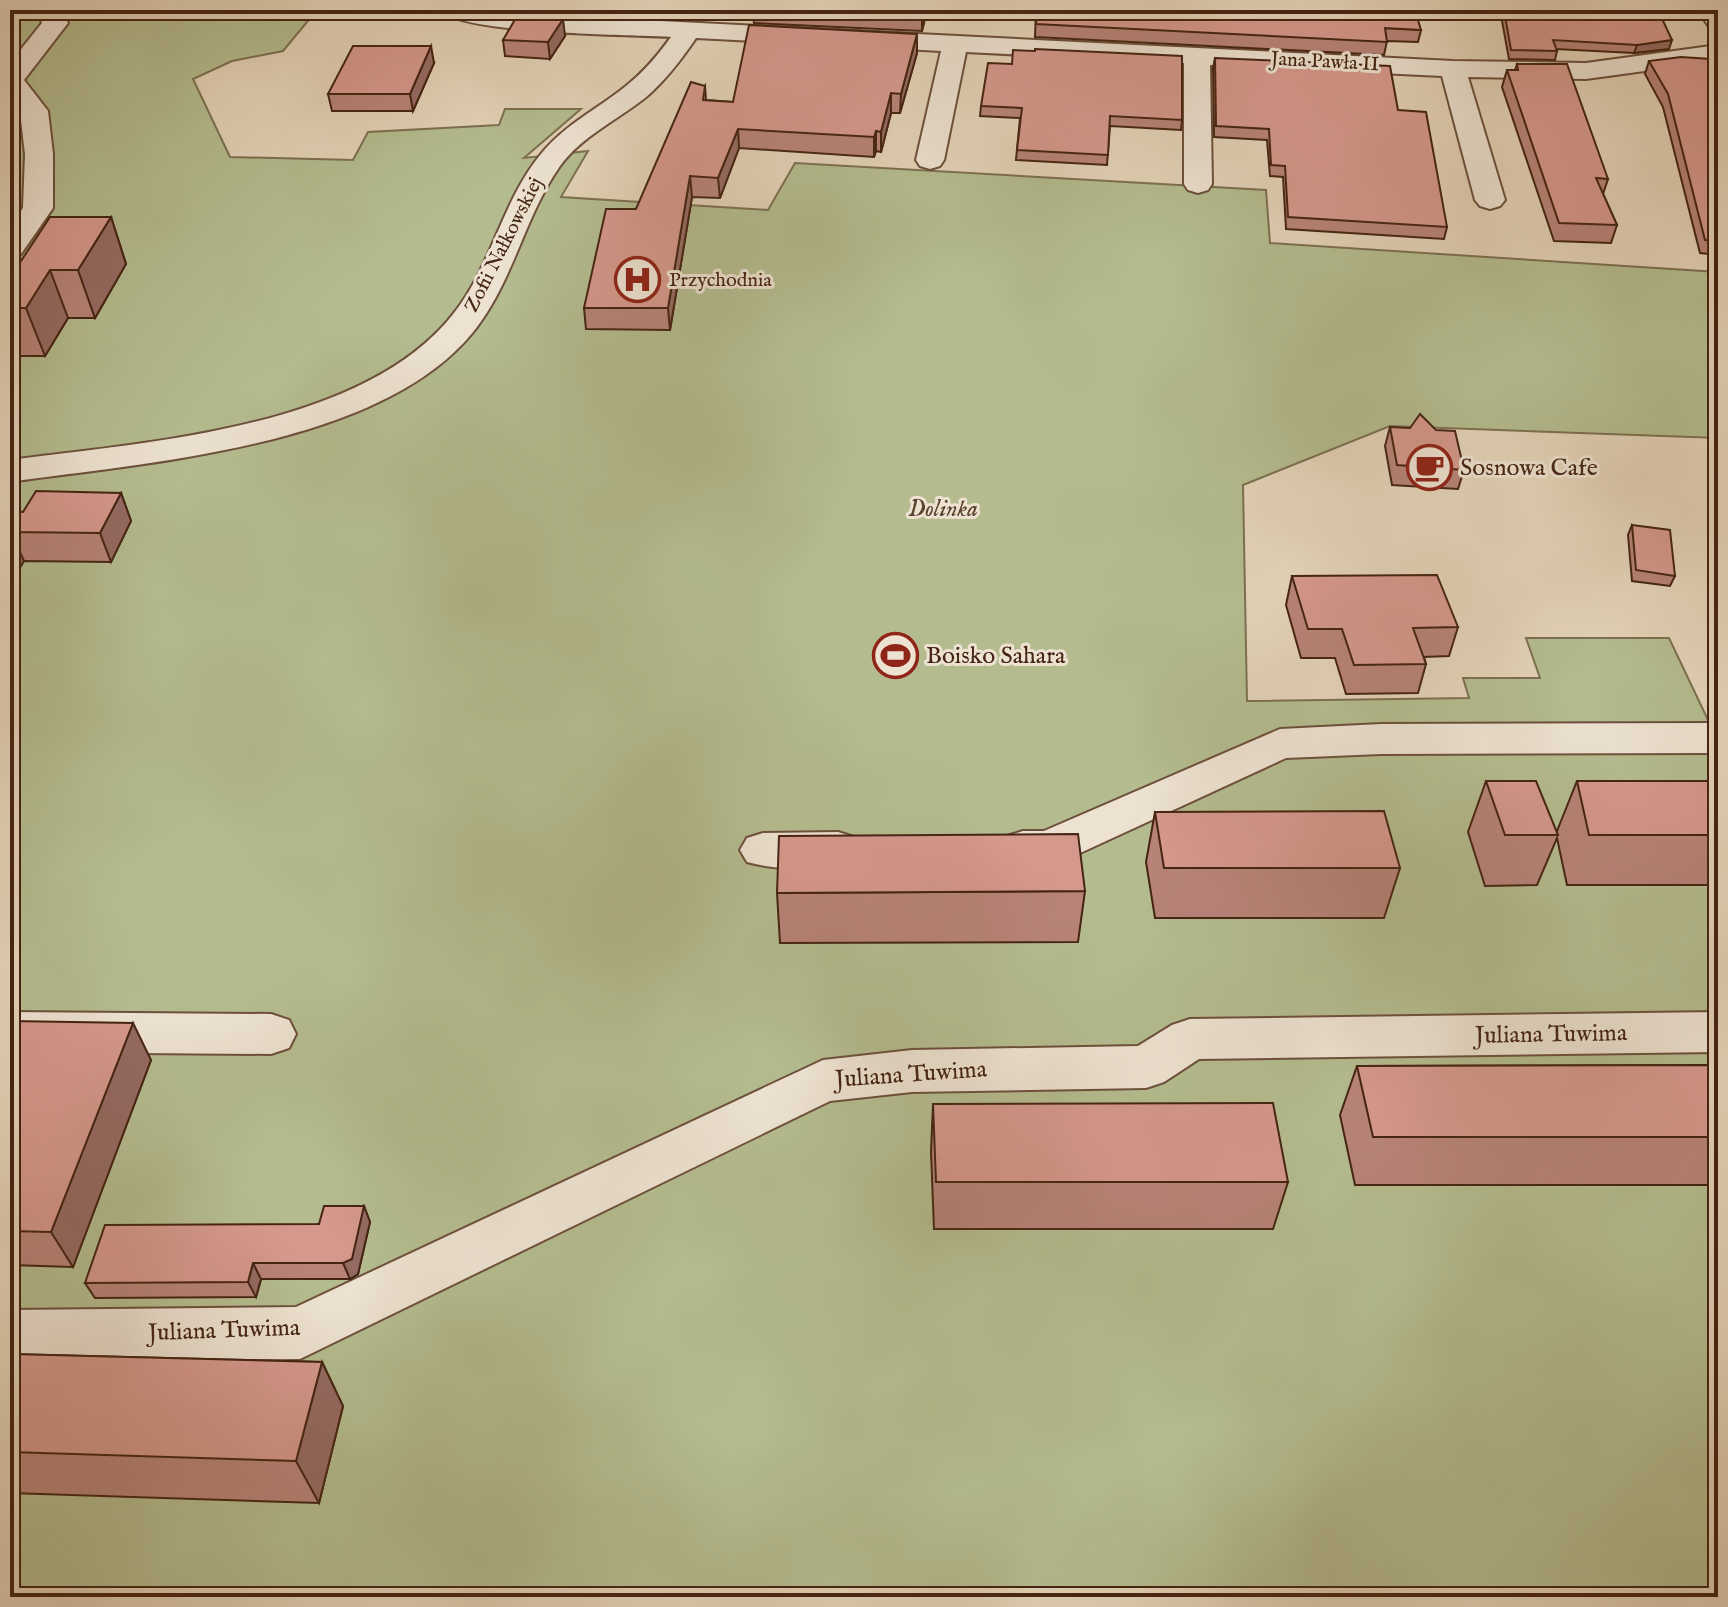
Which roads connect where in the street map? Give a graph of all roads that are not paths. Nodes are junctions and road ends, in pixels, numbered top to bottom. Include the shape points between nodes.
1 (49, 10) edge
2 (454, 10) edge
3 (1710, 10) edge
4 (1718, 22) edge
5 (689, 31) junction
6 (955, 44) junction
7 (1718, 53) edge
8 (1197, 55) junction
9 (1453, 69) junction
10 (930, 160) dead end
11 (1198, 184) dead end
12 (1490, 200) dead end
13 (10, 248) edge
14 (10, 471) edge
15 (1718, 738) edge
16 (986, 848) edge
17 (874, 849) edge
18 (763, 850) dead end
19 (10, 1032) edge
20 (1718, 1032) edge
21 (271, 1034) dead end
22 (10, 1336) edge

1 - 13 street via 55,23 10,80 34,111 39,154 38,208
2 - 5 street, Jana Pawła II via 519,22
3 - 4 street
5 - 6 street, Jana Pawła II
5 - 14 street, Zofii Nałkowskiej via 639,89 549,160 482,297 463,325 407,372 362,399 305,421
6 - 8 street, Jana Pawła II
6 - 10 street
7 - 9 street, Jana Pawła II via 1586,71
8 - 9 street, Jana Pawła II
8 - 11 street
9 - 12 street
15 - 16 street via 1280,744 1049,848
17 - 18 street
19 - 21 street
20 - 22 street, Juliana Tuwima via 1190,1039 1146,1067 912,1071 823,1081 300,1333

